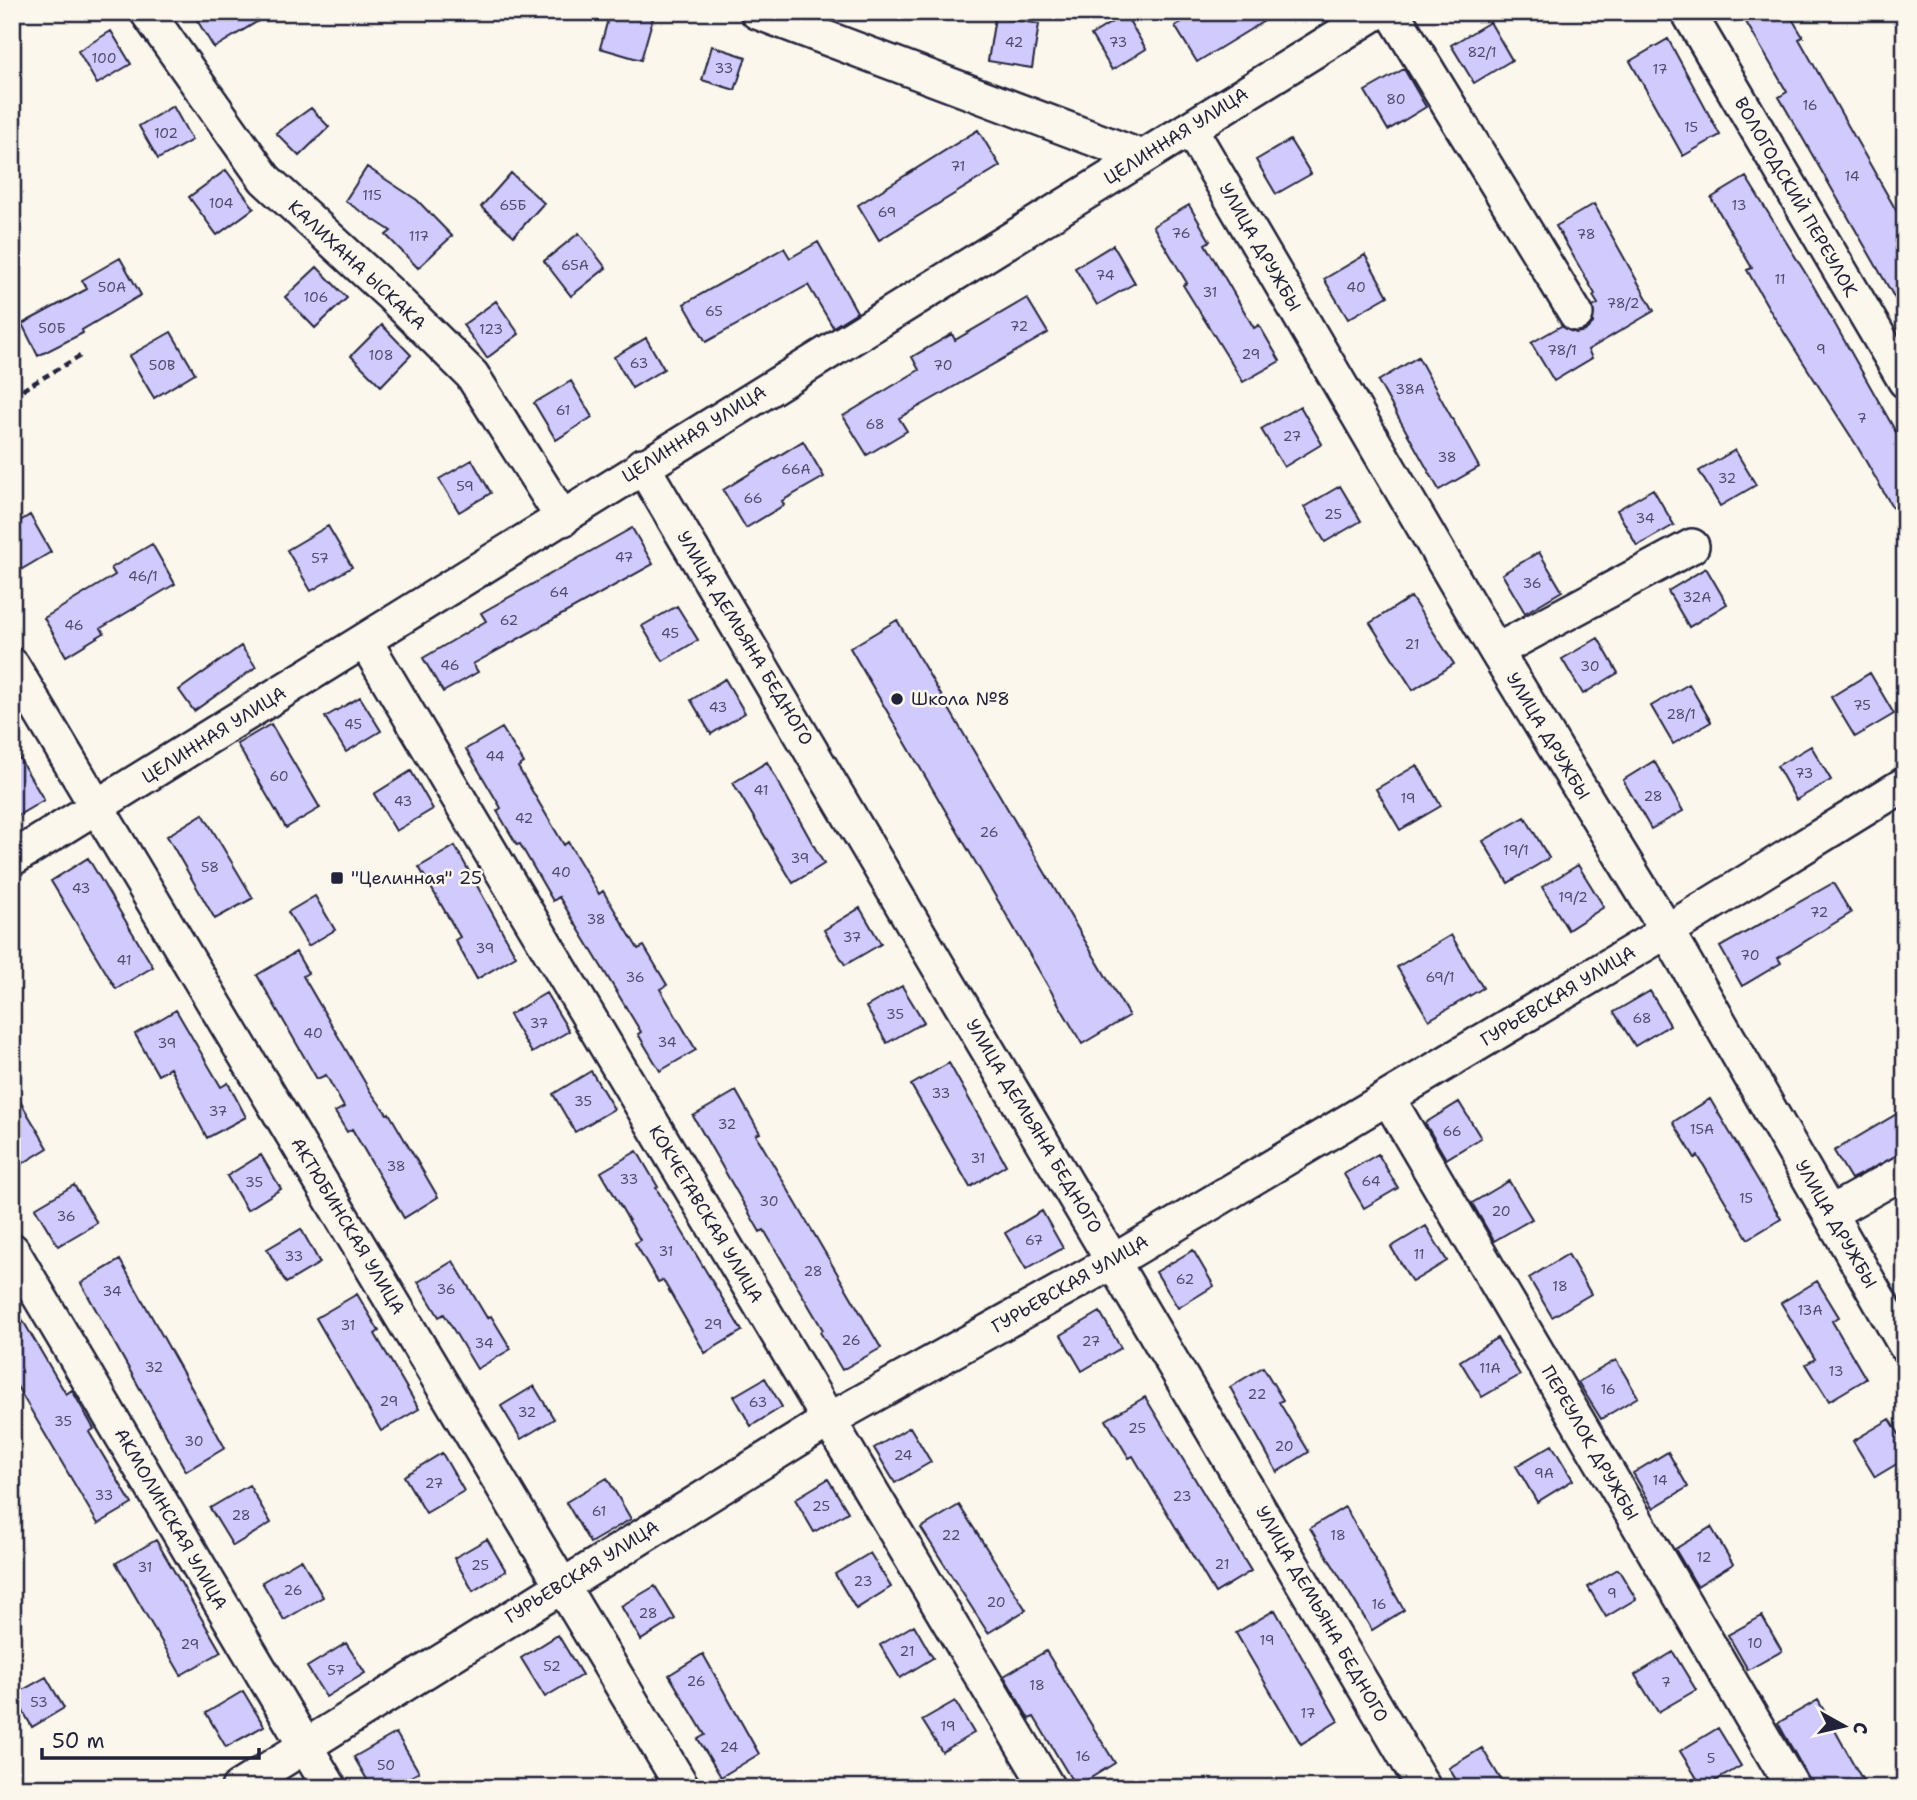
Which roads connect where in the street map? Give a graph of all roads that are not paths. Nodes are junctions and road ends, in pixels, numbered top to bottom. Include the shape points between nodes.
1 (147, 12) edge
2 (757, 12) edge
3 (1377, 12) edge
4 (1392, 12) edge
5 (1688, 12) edge
6 (1190, 128) junction
7 (1142, 157) junction
8 (1576, 314) dead end
9 (1905, 381) edge
10 (642, 465) junction
11 (563, 519) junction
12 (1692, 546) dead end
13 (365, 641) junction
14 (1496, 651) junction
15 (12, 665) edge
16 (1905, 784) edge
17 (97, 808) junction
18 (12, 859) edge
19 (1667, 931) junction
20 (1388, 1098) junction
21 (1905, 1171) edge
22 (1830, 1213) junction
23 (12, 1250) edge
24 (1114, 1261) junction
25 (1905, 1345) edge
26 (829, 1420) junction
27 (562, 1584) junction
28 (303, 1745) junction
29 (238, 1788) edge
30 (330, 1788) edge
31 (683, 1788) edge
32 (1048, 1788) edge
33 (1424, 1788) edge
34 (1793, 1788) edge

1 - 11 street, КАЛИХАНА ЫСКАКА via 265,179 472,375
2 - 7 street
3 - 6 street, ЦЕЛИННАЯ УЛИЦА
4 - 8 street
5 - 9 street, ВОЛОГОДСКИЙ ПЕРЕУЛОК
6 - 7 street, ЦЕЛИННАЯ УЛИЦА
6 - 14 street, УЛИЦА ДРУЖБЫ
7 - 10 street, ЦЕЛИННАЯ УЛИЦА
10 - 11 street, ЦЕЛИННАЯ УЛИЦА
10 - 24 street, УЛИЦА ДЕМЬЯНА БЕДНОГО
11 - 13 street, ЦЕЛИННАЯ УЛИЦА
12 - 14 street
13 - 17 street, ЦЕЛИННАЯ УЛИЦА
13 - 26 street, КОКЧЕТАВСКАЯ УЛИЦА
14 - 19 street, УЛИЦА ДРУЖБЫ
15 - 17 street, АКТЮБИНСКАЯ УЛИЦА
16 - 19 street, ГУРЬЕВСКАЯ УЛИЦА
17 - 18 street, ЦЕЛИННАЯ УЛИЦА
17 - 27 street, АКТЮБИНСКАЯ УЛИЦА
19 - 20 street, ГУРЬЕВСКАЯ УЛИЦА
19 - 22 street, УЛИЦА ДРУЖБЫ
20 - 24 street, ГУРЬЕВСКАЯ УЛИЦА
20 - 34 street, ПЕРЕУЛОК ДРУЖБЫ
21 - 22 street
22 - 25 street, УЛИЦА ДРУЖБЫ
23 - 28 street, АКМОЛИНСКАЯ УЛИЦА
24 - 26 street, ГУРЬЕВСКАЯ УЛИЦА
24 - 33 street, УЛИЦА ДЕМЬЯНА БЕДНОГО
26 - 27 street, ГУРЬЕВСКАЯ УЛИЦА
26 - 32 street, КОКЧЕТАВСКАЯ УЛИЦА
27 - 28 street, ГУРЬЕВСКАЯ УЛИЦА
27 - 31 street, АКТЮБИНСКАЯ УЛИЦА
28 - 29 street, ГУРЬЕВСКАЯ УЛИЦА
28 - 30 street, АКМОЛИНСКАЯ УЛИЦА

